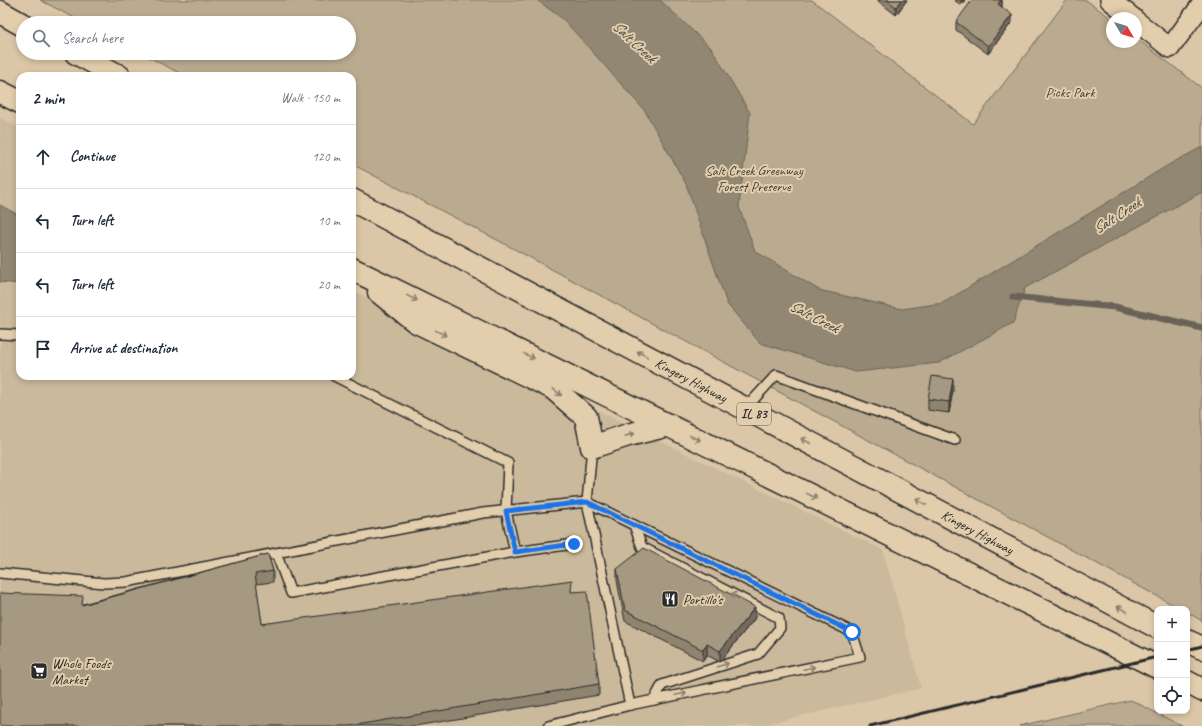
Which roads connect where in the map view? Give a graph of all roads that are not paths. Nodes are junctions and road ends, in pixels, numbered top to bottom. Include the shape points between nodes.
1 (1110, 0) edge
2 (1202, 4) edge
3 (0, 12) edge
4 (1125, 12) edge
5 (16, 21) edge
6 (1142, 26) edge
7 (89, 60) edge
8 (112, 72) edge
9 (0, 92) edge
10 (16, 100) edge
11 (356, 202) edge
12 (356, 272) edge
13 (356, 273) edge
14 (0, 334) edge
15 (16, 335) edge
16 (342, 380) edge
17 (745, 409) junction
18 (669, 425) junction
19 (955, 440) dead end
20 (592, 447) junction
21 (587, 502) junction
22 (506, 511) junction
23 (634, 526) junction
24 (574, 544) dead end
25 (515, 552) junction
26 (276, 553) junction
27 (0, 573) edge
28 (1154, 625) edge
29 (1189, 642) edge
30 (1202, 648) edge
31 (1154, 666) edge
32 (1190, 684) edge
33 (1202, 690) edge
34 (654, 700) junction
35 (630, 705) junction
36 (548, 726) edge

1 - 4 street
2 - 6 street via 1170,48
3 - 5 highway
7 - 8 highway
9 - 10 highway
17 -> 11 highway, Kingery Highway / IL 83
12 -> 18 highway
13 -> 20 highway via 415,320 553,388 586,417
14 - 15 lane
16 - 22 lane via 508,463
17 - 19 lane via 776,375
28 -> 17 highway, Kingery Highway / IL 83
20 -> 18 highway
18 -> 31 highway
20 - 21 lane
21 - 22 lane
21 - 23 lane
21 - 35 lane
22 - 25 lane
22 - 26 lane via 461,517
34 -> 23 lane via 662,685 758,654 780,628 779,618 642,547
34 -> 23 lane via 860,657 852,632
24 - 25 lane
25 - 26 lane via 291,593
26 - 27 lane via 126,582 104,583
29 - 30 highway
32 - 33 highway
34 - 35 lane
35 - 36 lane

